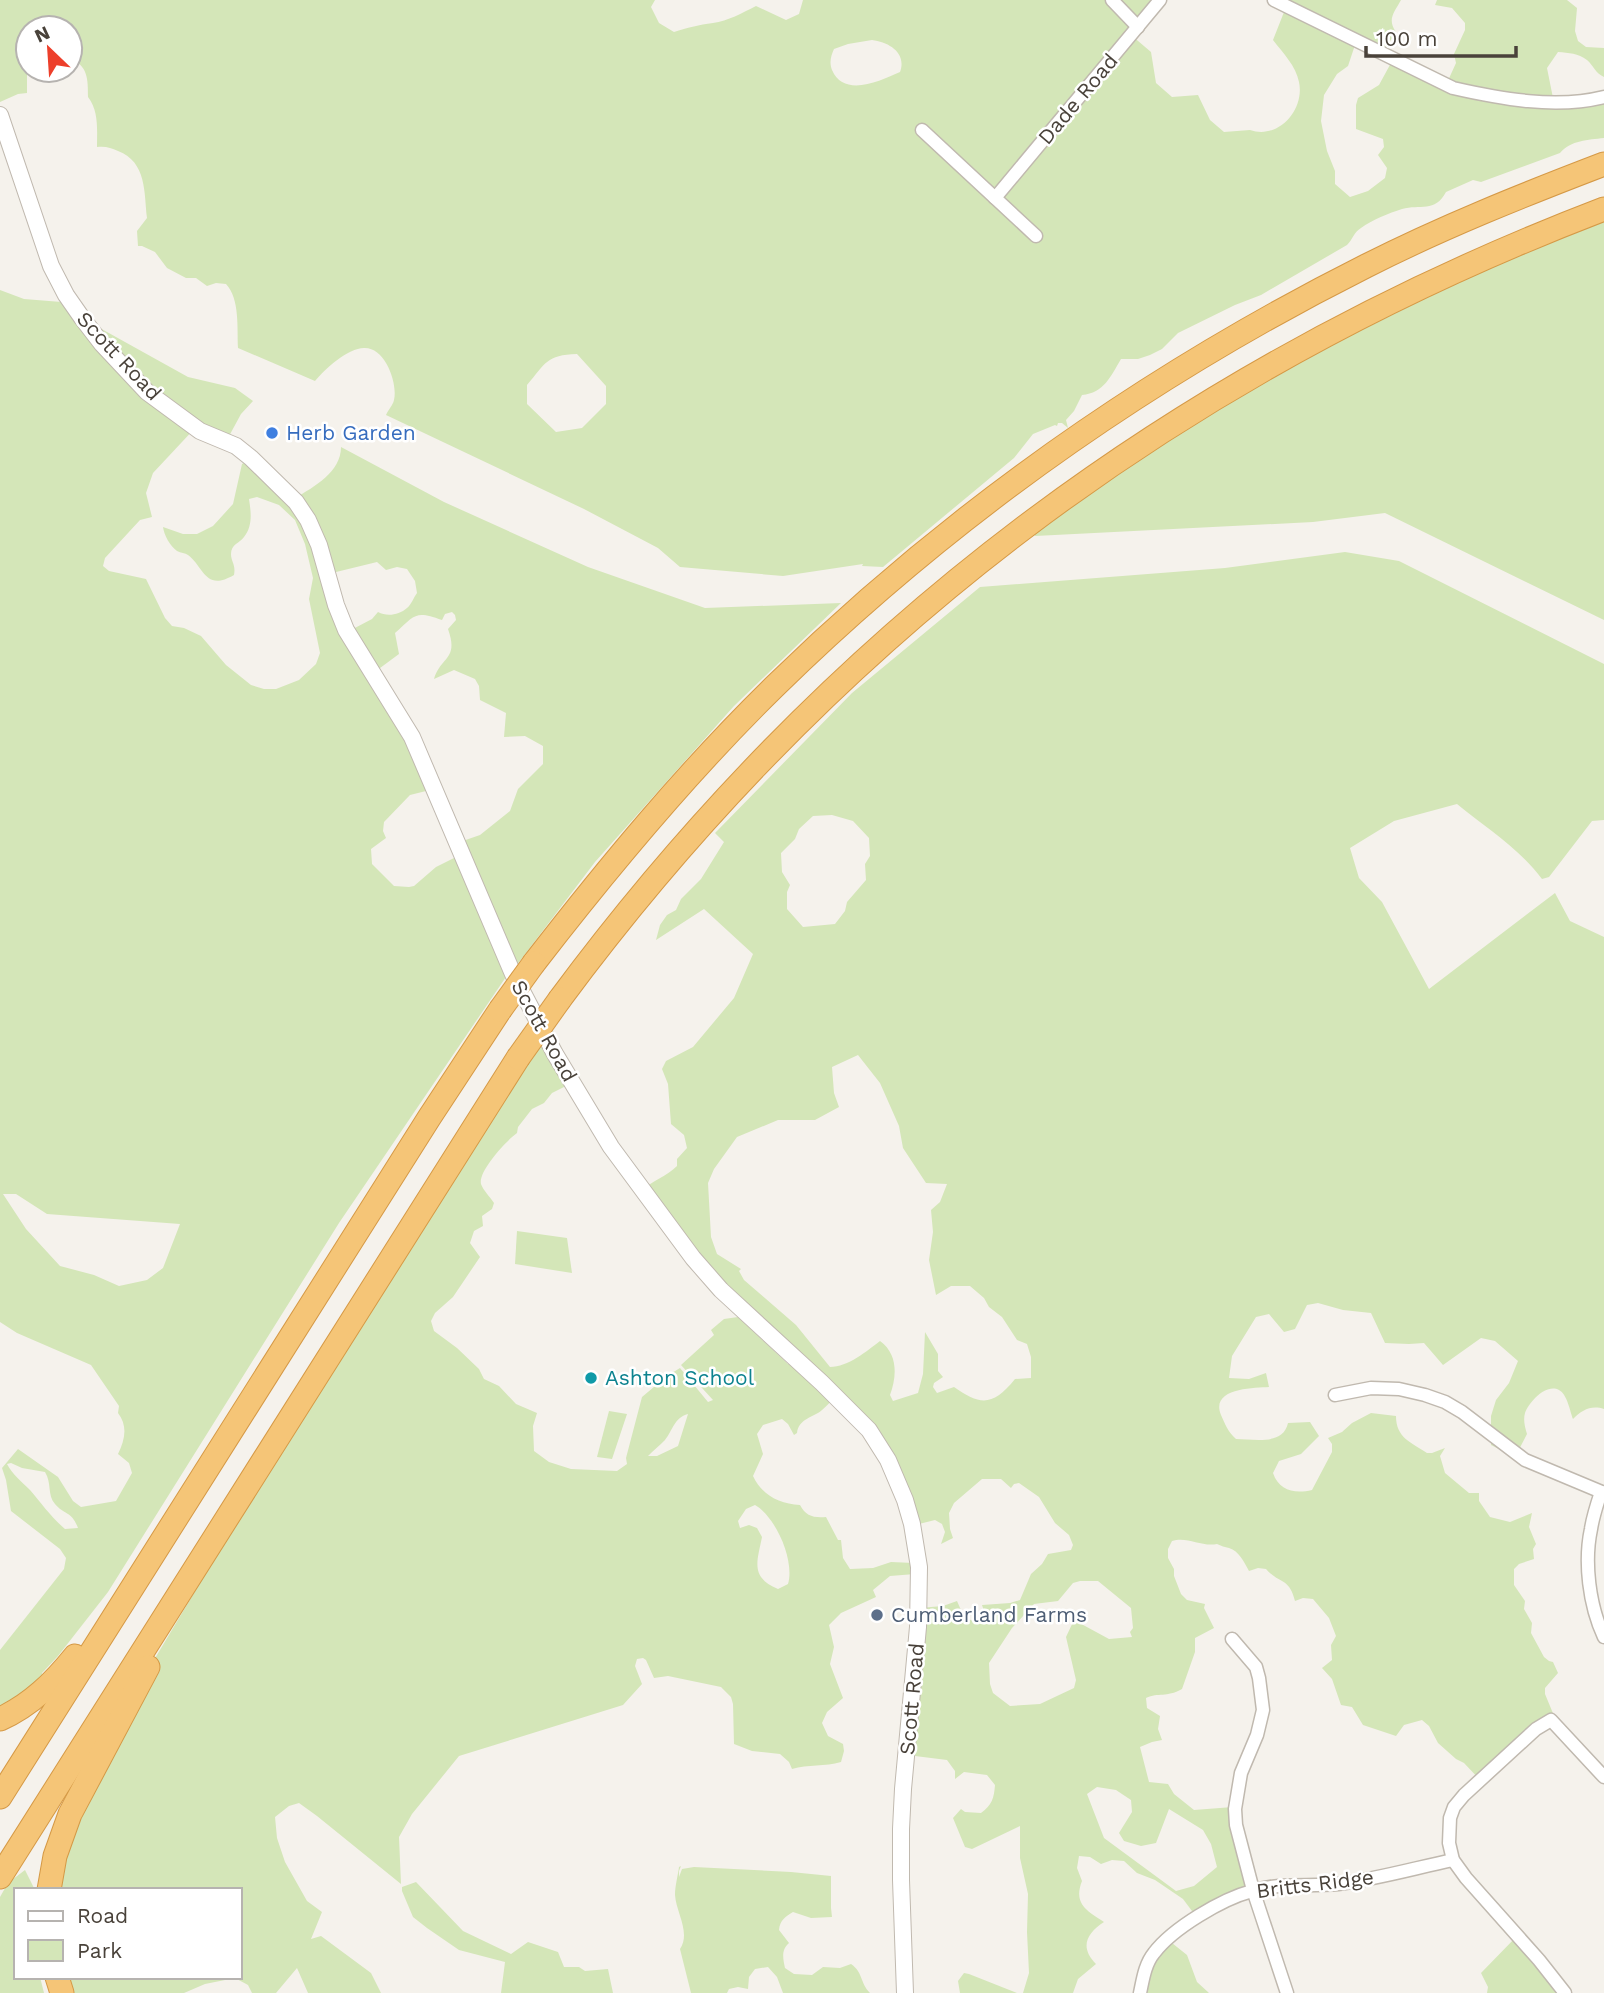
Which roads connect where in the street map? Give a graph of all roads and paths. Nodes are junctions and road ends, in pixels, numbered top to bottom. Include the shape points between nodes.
1 (1112, 0) edge
2 (1160, 0) edge
3 (1274, 0) edge
4 (1138, 27) junction
5 (1604, 97) edge
6 (0, 115) edge
7 (922, 130) dead end
8 (1604, 164) edge
9 (995, 198) junction
10 (1604, 209) edge
11 (1036, 236) dead end
12 (1335, 1395) dead end
13 (1603, 1492) edge
14 (206, 1551) junction
15 (139, 1578) junction
16 (1604, 1637) edge
17 (1232, 1639) dead end
18 (0, 1719) edge
19 (1604, 1777) edge
20 (0, 1797) edge
21 (1453, 1860) junction
22 (0, 1877) edge
23 (49, 1888) edge
24 (1253, 1890) junction
25 (905, 1993) edge
26 (1140, 1993) edge
27 (1287, 1993) edge
28 (1566, 1993) edge

1 - 4 street
2 - 4 street, Dade Road
3 - 5 street via 1453,88 1529,101 1579,102
4 - 9 street, Dade Road
6 - 25 street, Scott Road via 51,266 82,318 147,392 200,431 236,446 296,502 308,520 346,630 412,737 513,974 611,1147 721,1290 863,1424 888,1460 912,1524 919,1567 901,1829
7 - 9 street
8 - 15 highway, bridge via 1423,239 1302,299 1176,372 1025,474 919,556 774,687 646,824 500,1010
9 - 11 street
10 - 14 highway, bridge via 1427,283 1288,355 1164,429 1007,540 932,600 808,713 652,882 560,999 518,1058
12 - 13 street via 1371,1388 1435,1398 1462,1412 1525,1460
13 - 16 street via 1590,1531 1589,1573
14 - 22 highway
14 - 23 highway via 70,1814
15 - 18 highway via 48,1687
15 - 20 highway
17 - 24 street via 1256,1667 1263,1710 1241,1773 1235,1809
19 - 21 street via 1551,1720 1503,1758 1454,1807 1448,1831
21 - 24 street, Britts Ridge via 1337,1884
21 - 28 street
24 - 26 street, Britts Ridge via 1189,1922 1154,1952
24 - 27 street

